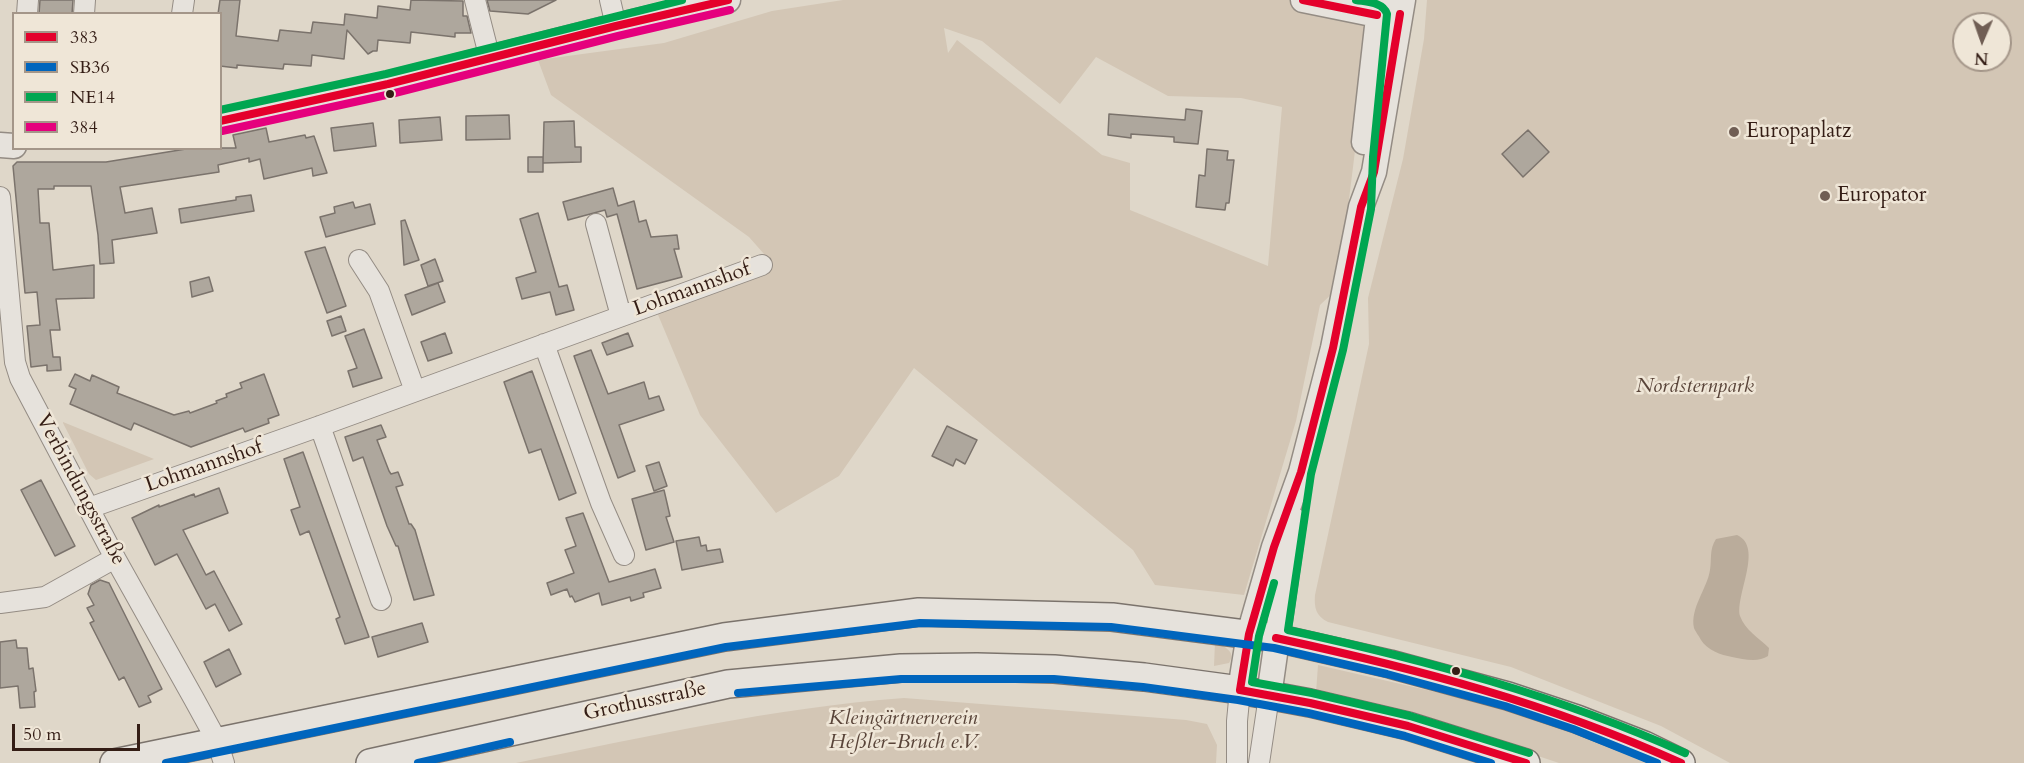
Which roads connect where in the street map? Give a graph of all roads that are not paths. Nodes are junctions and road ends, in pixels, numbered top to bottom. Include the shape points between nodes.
1 (475, 0) edge
2 (610, 0) edge
3 (728, 0) edge
4 (1303, 0) edge
5 (1389, 6) edge
6 (616, 26) junction
7 (490, 59) junction
8 (222, 121) edge
9 (0, 197) edge
10 (596, 224) dead end
11 (359, 261) dead end
12 (762, 265) dead end
13 (621, 316) junction
14 (544, 344) junction
15 (8, 361) edge
16 (415, 391) junction
17 (320, 426) junction
18 (1301, 472) junction
19 (88, 508) junction
20 (624, 555) dead end
21 (115, 558) junction
22 (381, 600) dead end
23 (0, 603) edge
24 (1249, 634) junction
25 (1276, 638) junction
26 (1240, 690) junction
27 (1269, 696) junction
28 (220, 752) edge
29 (114, 763) edge
30 (370, 763) edge
31 (1237, 763) edge
32 (1259, 763) edge
33 (1526, 763) edge
34 (1681, 763) edge

1 - 7 street
2 - 6 street
3 - 6 street
4 - 5 street
5 - 18 street via 1363,156 1361,207 1333,348
6 - 7 street
7 - 8 street
9 - 15 street, Verbindungsstraße
10 - 13 street, Lohmannshof
11 - 16 street via 379,291
12 - 13 street, Lohmannshof
13 - 14 street, Lohmannshof
14 - 16 street, Lohmannshof
14 - 20 street via 601,503
15 - 19 street, Verbindungsstraße
16 - 17 street, Lohmannshof
17 - 19 street, Lohmannshof
17 - 22 street
18 - 24 street
18 - 25 street
19 - 21 street, Verbindungsstraße
21 - 23 street via 45,597
21 - 28 street, Verbindungsstraße
24 - 25 main road
24 - 26 street
24 - 28 main road via 1112,617 919,612 724,637
25 - 27 street
25 - 34 main road via 1508,696 1577,719
26 - 27 main road, Grothusstraße
26 - 30 main road, Grothusstraße via 1054,669 901,668 728,684
26 - 31 street
27 - 32 street
27 - 33 main road, Grothusstraße via 1408,726
28 - 29 main road

